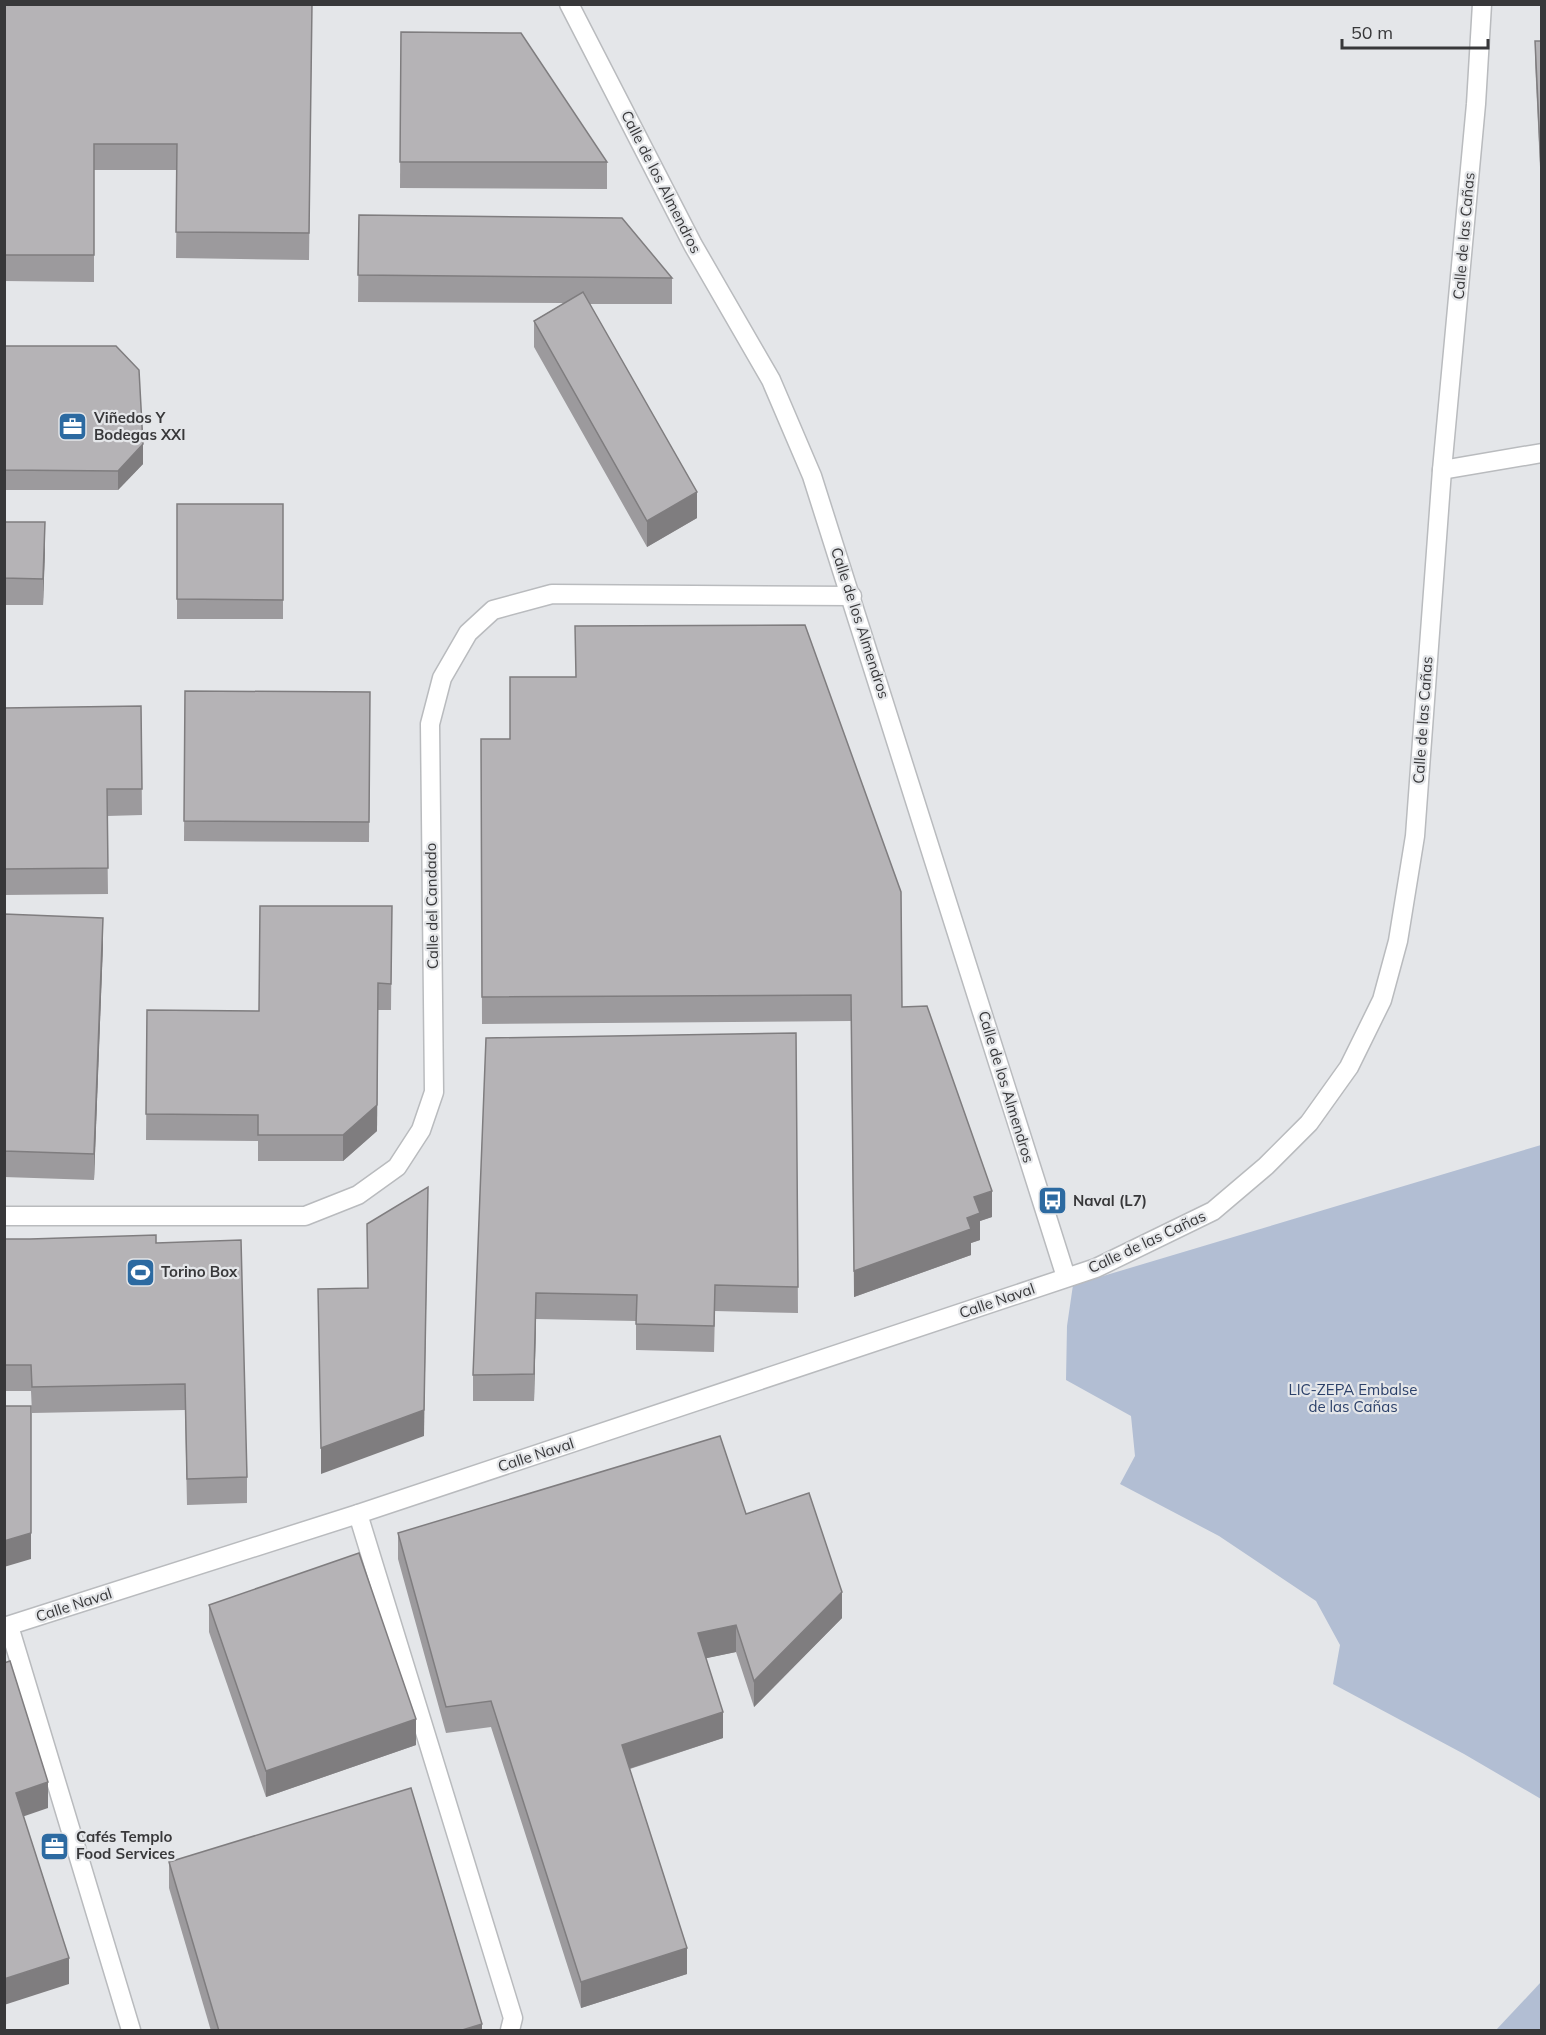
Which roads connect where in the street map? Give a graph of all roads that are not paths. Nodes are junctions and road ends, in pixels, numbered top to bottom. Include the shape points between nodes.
1 (568, 4) edge
2 (1482, 4) edge
3 (1542, 453) edge
4 (1442, 470) junction
5 (852, 596) junction
6 (4, 1216) edge
7 (1066, 1278) junction
8 (358, 1514) junction
9 (7, 1627) edge
10 (130, 2031) edge
11 (510, 2031) edge

1 - 5 street, Calle de los Almendros via 693,245 771,380 812,476
2 - 4 street, Calle de las Cañas
3 - 4 street
4 - 7 street, Calle de las Cañas via 1414,836 1398,940 1382,1000 1349,1067 1309,1123 1266,1166 1213,1211 1096,1268
5 - 6 street, Calle del Candado via 552,594 493,610 468,633 442,678 430,724 434,1092 421,1130 397,1167 358,1195 305,1216
5 - 7 street, Calle de los Almendros
7 - 8 street, Calle Naval
8 - 9 street, Calle Naval
8 - 11 street via 513,2018
9 - 10 street

